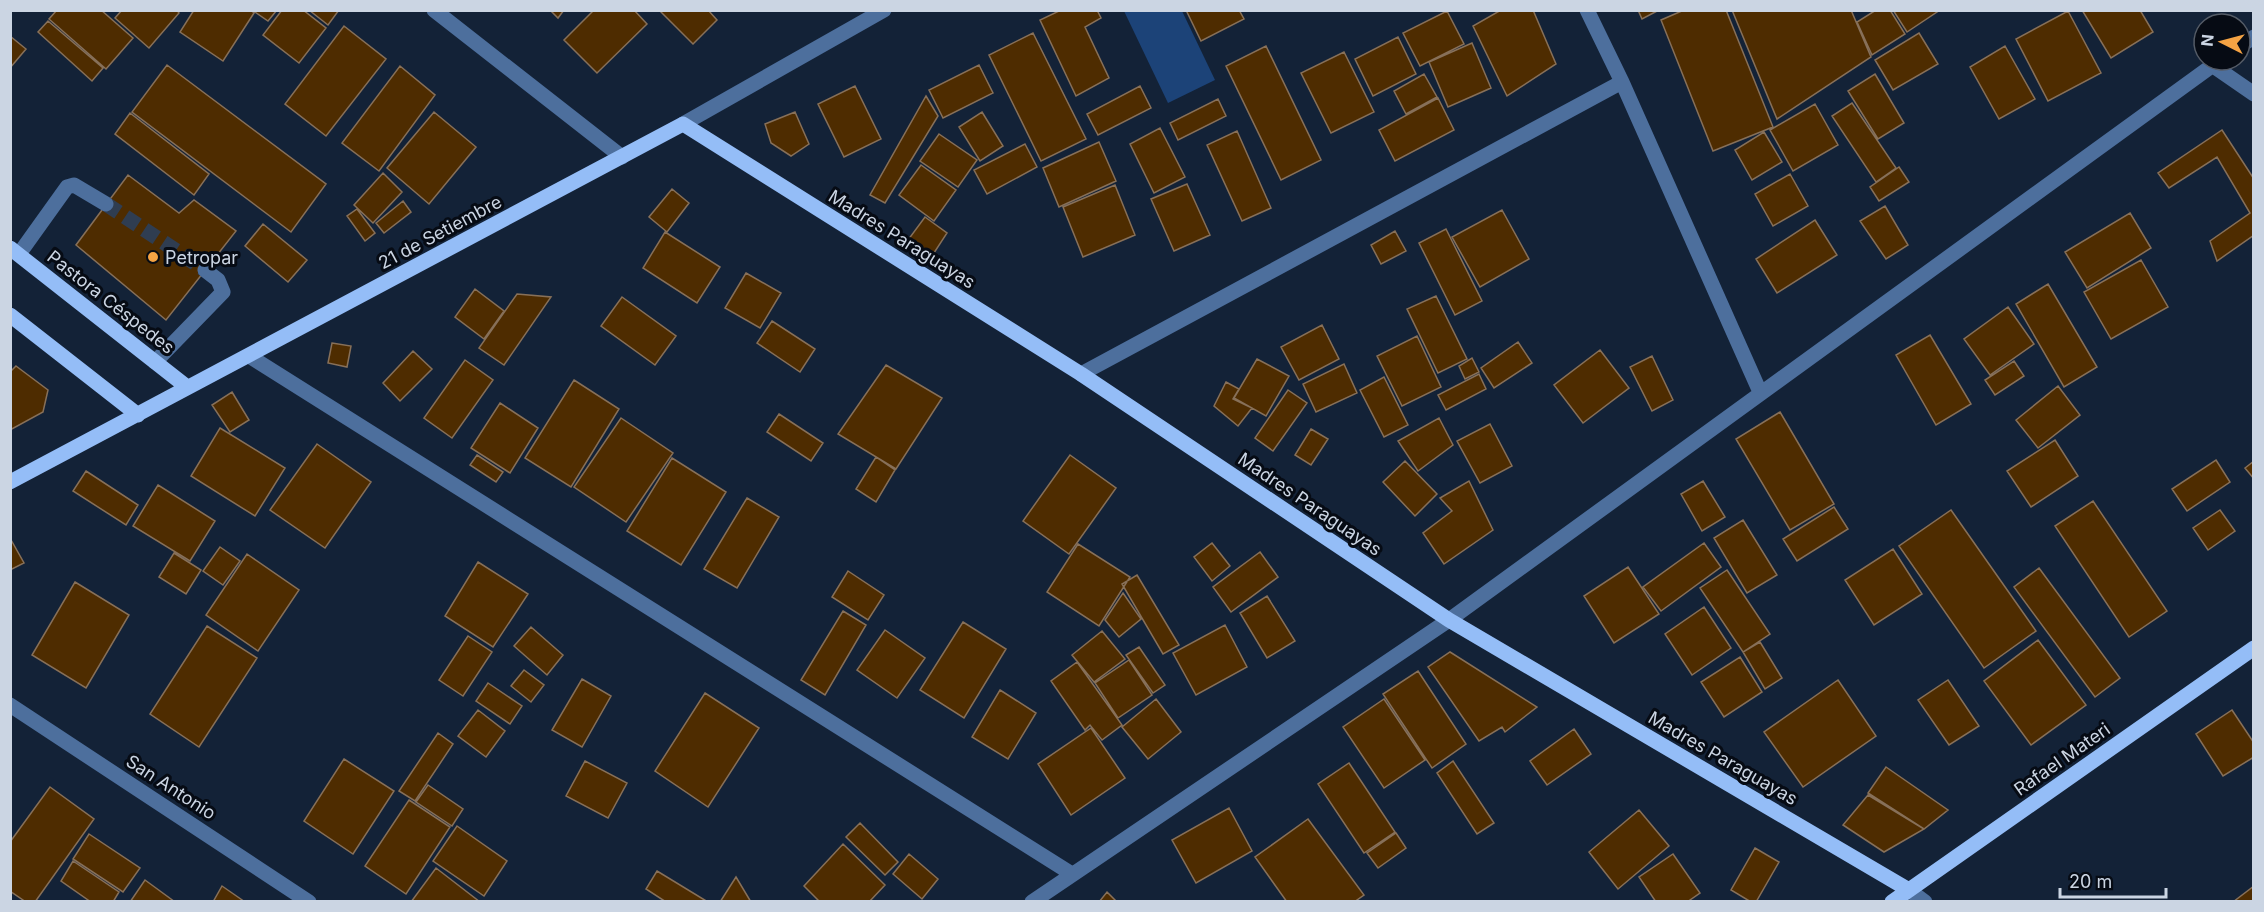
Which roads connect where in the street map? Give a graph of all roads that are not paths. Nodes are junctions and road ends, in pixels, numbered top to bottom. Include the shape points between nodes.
1 (434, 10) edge
2 (884, 10) edge
3 (1587, 10) edge
4 (2204, 72) edge
5 (2227, 72) edge
6 (1622, 82) junction
7 (2253, 94) edge
8 (683, 124) junction
9 (622, 157) junction
10 (106, 204) tunnel mouth
11 (15, 251) edge
12 (205, 270) tunnel mouth
13 (10, 315) edge
14 (249, 356) junction
15 (155, 362) junction
16 (1081, 374) junction
17 (187, 387) junction
18 (1760, 392) junction
19 (138, 415) junction
20 (10, 482) edge
21 (1449, 620) junction
22 (2253, 648) edge
23 (10, 705) edge
24 (1072, 874) junction
25 (1909, 890) junction
26 (309, 902) edge
27 (1032, 902) edge
28 (1892, 902) edge
29 (1925, 902) edge

1 - 9 street
2 - 8 street, 21 de Setiembre
3 - 6 street
4 - 18 street
5 - 7 street
6 - 16 street
6 - 18 street
8 - 9 main road, 21 de Setiembre
8 - 16 main road, Madres Paraguayas
9 - 14 main road, 21 de Setiembre
10 - 11 street via 74,185 67,187
11 - 15 main road, Pastora Céspedes
12 - 15 street via 218,280 223,292
13 - 19 main road
14 - 17 main road, 21 de Setiembre
14 - 24 street
15 - 17 main road, Pastora Céspedes
16 - 21 main road, Madres Paraguayas
17 - 19 main road, 21 de Setiembre
18 - 21 street
19 - 20 main road, 21 de Setiembre
21 - 24 street
21 - 25 main road, Madres Paraguayas
22 - 25 main road, Rafael Materi
23 - 26 street, San Antonio
24 - 27 street
25 - 28 main road, Rafael Materi
25 - 29 street, Madres Paraguayas

